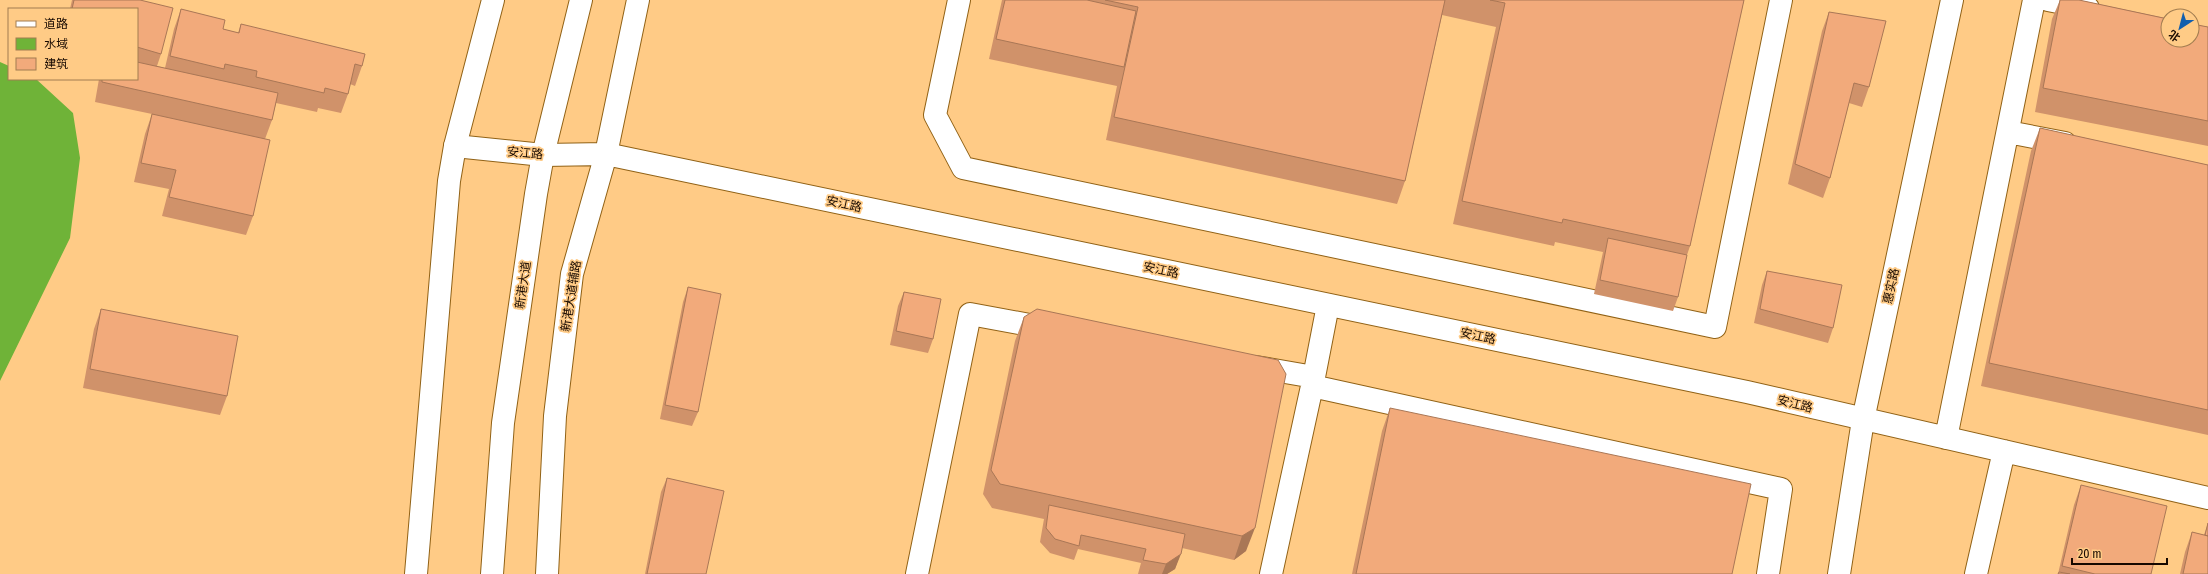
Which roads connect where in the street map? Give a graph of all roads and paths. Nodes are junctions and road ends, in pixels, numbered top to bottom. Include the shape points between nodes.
1 (493, 0) edge
2 (581, 0) edge
3 (638, 0) edge
4 (959, 0) edge
5 (1781, 0) edge
6 (1952, 0) edge
7 (2034, 0) edge
8 (2048, 0) edge
9 (2108, 12) edge
10 (2008, 132) junction
11 (455, 146) junction
12 (2086, 146) edge
13 (606, 154) junction
14 (543, 155) junction
15 (1328, 305) junction
16 (1072, 333) edge
17 (1236, 363) edge
18 (1313, 382) junction
19 (1863, 420) junction
20 (1946, 438) junction
21 (2004, 451) junction
22 (2208, 498) edge
23 (416, 574) edge
24 (492, 574) edge
25 (547, 574) edge
26 (917, 574) edge
27 (1271, 574) edge
28 (1768, 574) edge
29 (1839, 574) edge
30 (1976, 574) edge

1 - 11 street
2 - 14 street, 新港大道
3 - 13 street, 新港大道辅路
4 - 5 street via 935,115 964,168 1715,327
6 - 19 street, 惠实路
7 - 10 street
8 - 9 street
10 - 12 street
10 - 20 street
11 - 14 street, 安江路
11 - 23 street via 449,189
13 - 14 street, 安江路
13 - 15 street, 安江路
13 - 25 street, 新港大道辅路 via 572,274 555,416
14 - 24 street, 新港大道 via 502,423
15 - 18 street
15 - 19 street, 安江路 via 1739,391
16 - 26 street via 970,314
17 - 18 street
18 - 27 street
18 - 28 street via 1781,489
19 - 20 street, 安江路
19 - 29 street, 惠实路
20 - 21 street, 安江路
21 - 22 street, 安江路
21 - 30 street

